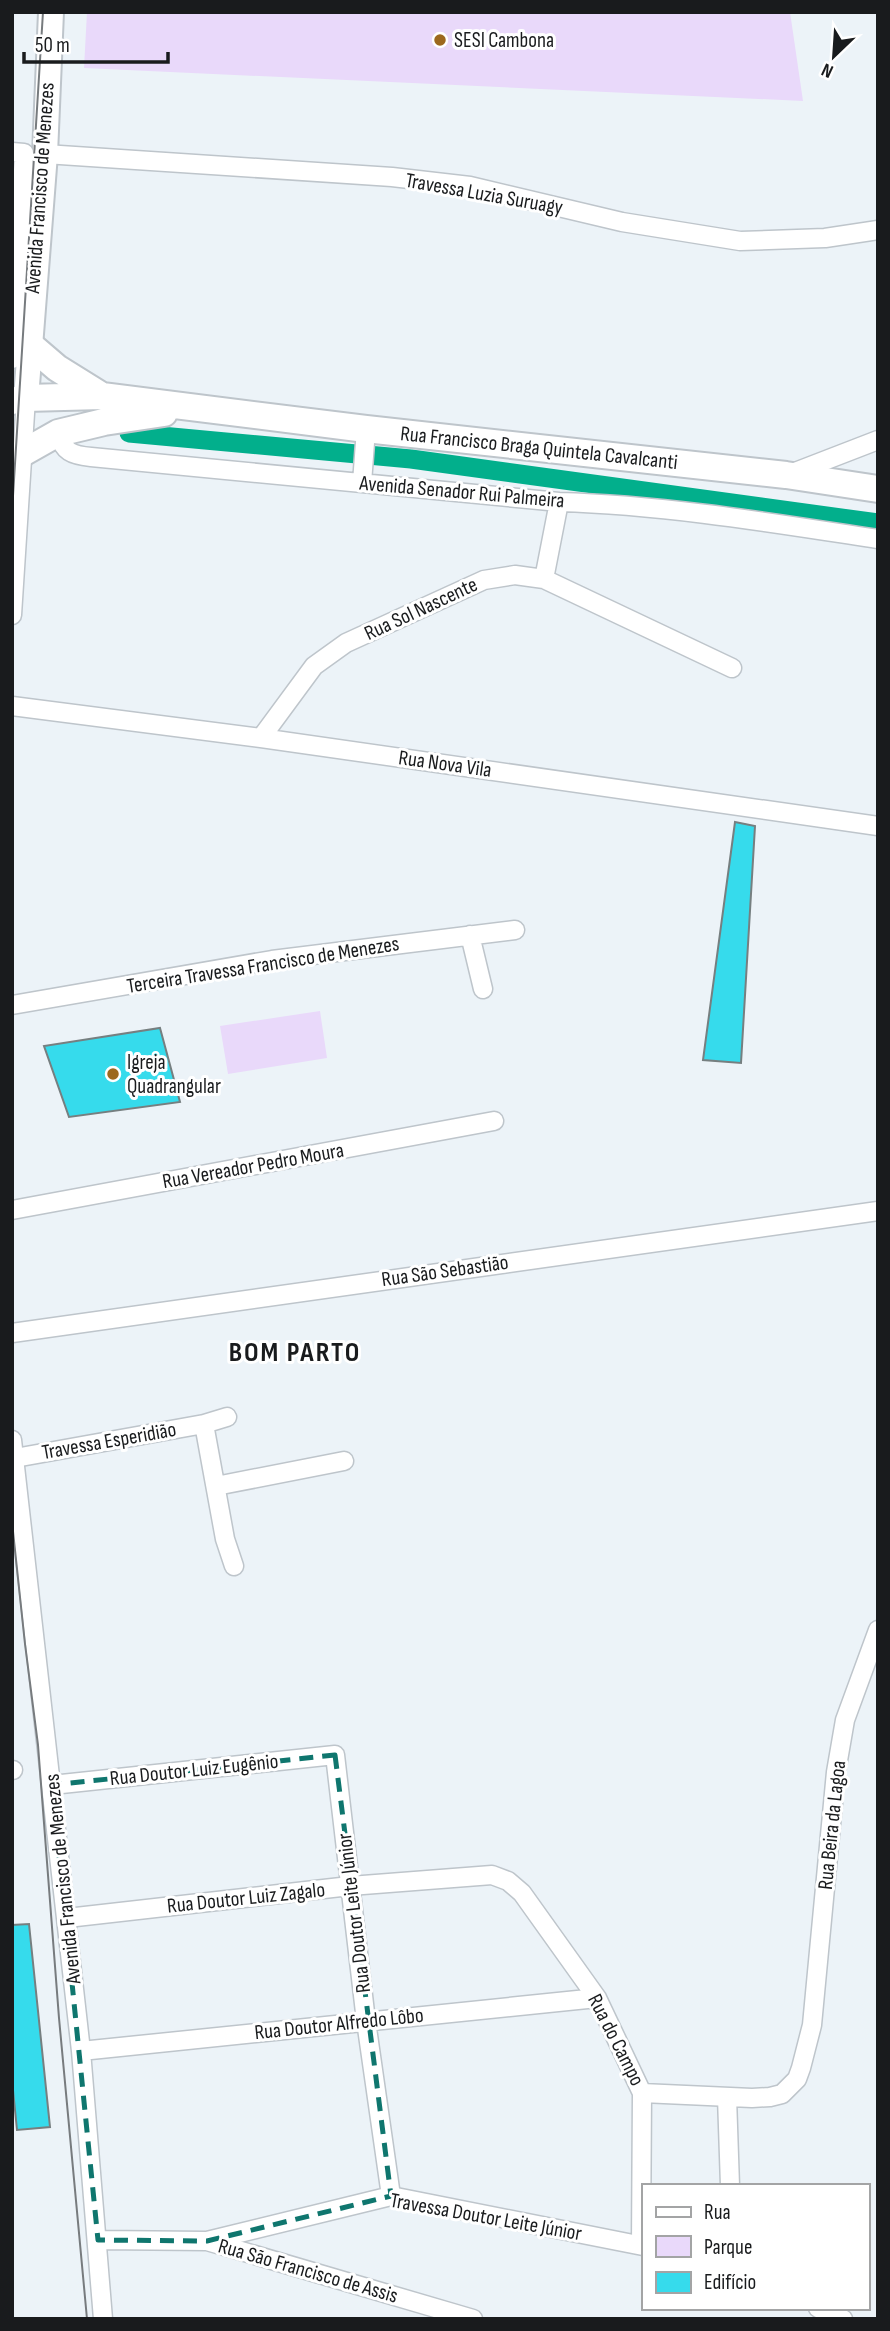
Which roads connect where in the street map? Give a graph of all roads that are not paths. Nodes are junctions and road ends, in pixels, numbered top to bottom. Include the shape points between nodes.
1 (51, 12) edge
2 (27, 153) edge
3 (878, 230) edge
4 (21, 351) edge
5 (102, 396) junction
6 (19, 400) edge
7 (200, 407) junction
8 (58, 433) junction
9 (366, 435) junction
10 (878, 440) edge
11 (17, 457) edge
12 (786, 475) junction
13 (363, 476) junction
14 (878, 489) edge
15 (559, 502) junction
16 (878, 539) edge
17 (544, 579) junction
18 (12, 615) edge
19 (732, 668) dead end
20 (12, 706) edge
21 (261, 737) junction
22 (878, 826) edge
23 (515, 930) dead end
24 (470, 935) junction
25 (483, 989) dead end
26 (12, 1005) edge
27 (494, 1121) dead end
28 (12, 1210) edge
29 (878, 1211) edge
30 (12, 1333) edge
31 (228, 1417) dead end
32 (204, 1424) junction
33 (12, 1440) edge
34 (15, 1458) junction
35 (344, 1461) dead end
36 (216, 1486) junction
37 (234, 1566) dead end
38 (878, 1630) edge
39 (335, 1755) joint
40 (52, 1785) junction
41 (508, 1881) joint
42 (350, 1886) junction
43 (67, 1918) junction
44 (597, 1998) junction
45 (366, 2021) junction
46 (812, 2025) joint
47 (81, 2051) junction
48 (642, 2094) junction
49 (727, 2097) junction
50 (730, 2184) edge
51 (391, 2196) junction
52 (98, 2239) junction
53 (207, 2241) junction
54 (642, 2246) edge
55 (823, 2310) edge
56 (103, 2319) edge
57 (473, 2319) edge
58 (843, 2319) edge

1 - 2 street, Avenida Francisco de Menezes
2 - 3 street, Travessa Luzia Suruagy via 470,186 622,222 740,241 825,238
2 - 4 street, Avenida Francisco de Menezes
4 - 5 main road
4 - 6 street, Avenida Francisco de Menezes
5 - 6 main road, Rua Francisco Braga Quintela Cavalcanti
5 - 7 main road, Rua Francisco Braga Quintela Cavalcanti
6 - 11 street, Avenida Francisco de Menezes
7 - 8 main road
7 - 9 main road, Rua Francisco Braga Quintela Cavalcanti
8 - 11 main road
8 - 13 street, Avenida Senador Rui Palmeira via 63,448 72,455
9 - 12 main road, Rua Francisco Braga Quintela Cavalcanti
9 - 13 street
10 - 12 street
11 - 18 street, Avenida Francisco de Menezes
12 - 14 main road, Rua Francisco Braga Quintela Cavalcanti
13 - 15 street, Avenida Senador Rui Palmeira
15 - 16 street, Avenida Senador Rui Palmeira via 752,520
15 - 17 street
17 - 19 street, Rua Sol Nascente
17 - 21 street, Rua Sol Nascente via 515,575 484,580 346,643 314,666
20 - 21 street, Rua Nova Vila
21 - 22 street, Rua Nova Vila
23 - 24 street, Terceira Travessa Francisco de Menezes
24 - 25 street
24 - 26 street, Terceira Travessa Francisco de Menezes via 272,960
27 - 28 street, Rua Vereador Pedro Moura
29 - 30 street, Rua São Sebastião
31 - 32 street, Travessa Esperidião
32 - 34 street, Travessa Esperidião
32 - 36 street, Travessa Esperidião
33 - 34 street, Avenida Francisco de Menezes
34 - 40 street, Avenida Francisco de Menezes
35 - 36 street
36 - 37 street, Travessa Esperidião
38 - 46 street, Rua Beira da Lagoa via 845,1720 836,1772
39 - 40 street, Rua Doutor Luiz Eugênio
39 - 42 street, Rua Doutor Leite Júnior
40 - 43 street, Avenida Francisco de Menezes
41 - 42 street, Rua Doutor Luiz Zagalo via 492,1875
41 - 44 street, Rua do Campo via 522,1893
42 - 43 street, Rua Doutor Luiz Zagalo
42 - 45 street, Rua Doutor Leite Júnior
43 - 47 street, Avenida Francisco de Menezes
44 - 45 street, Rua Doutor Alfredo Lôbo
44 - 48 street, Rua do Campo
45 - 47 street, Rua Doutor Alfredo Lôbo
45 - 51 street, Rua Doutor Leite Júnior
46 - 49 street, Rua do Campo via 802,2068 789,2089 770,2098
47 - 52 street, Avenida Francisco de Menezes
48 - 49 street, Rua do Campo
48 - 54 street
49 - 50 street
51 - 53 street, Travessa Doutor Leite Júnior
51 - 54 street, Travessa Doutor Leite Júnior
52 - 53 street, Rua São Francisco de Assis
52 - 56 street, Avenida Francisco de Menezes
53 - 57 street, Rua São Francisco de Assis
55 - 58 street

